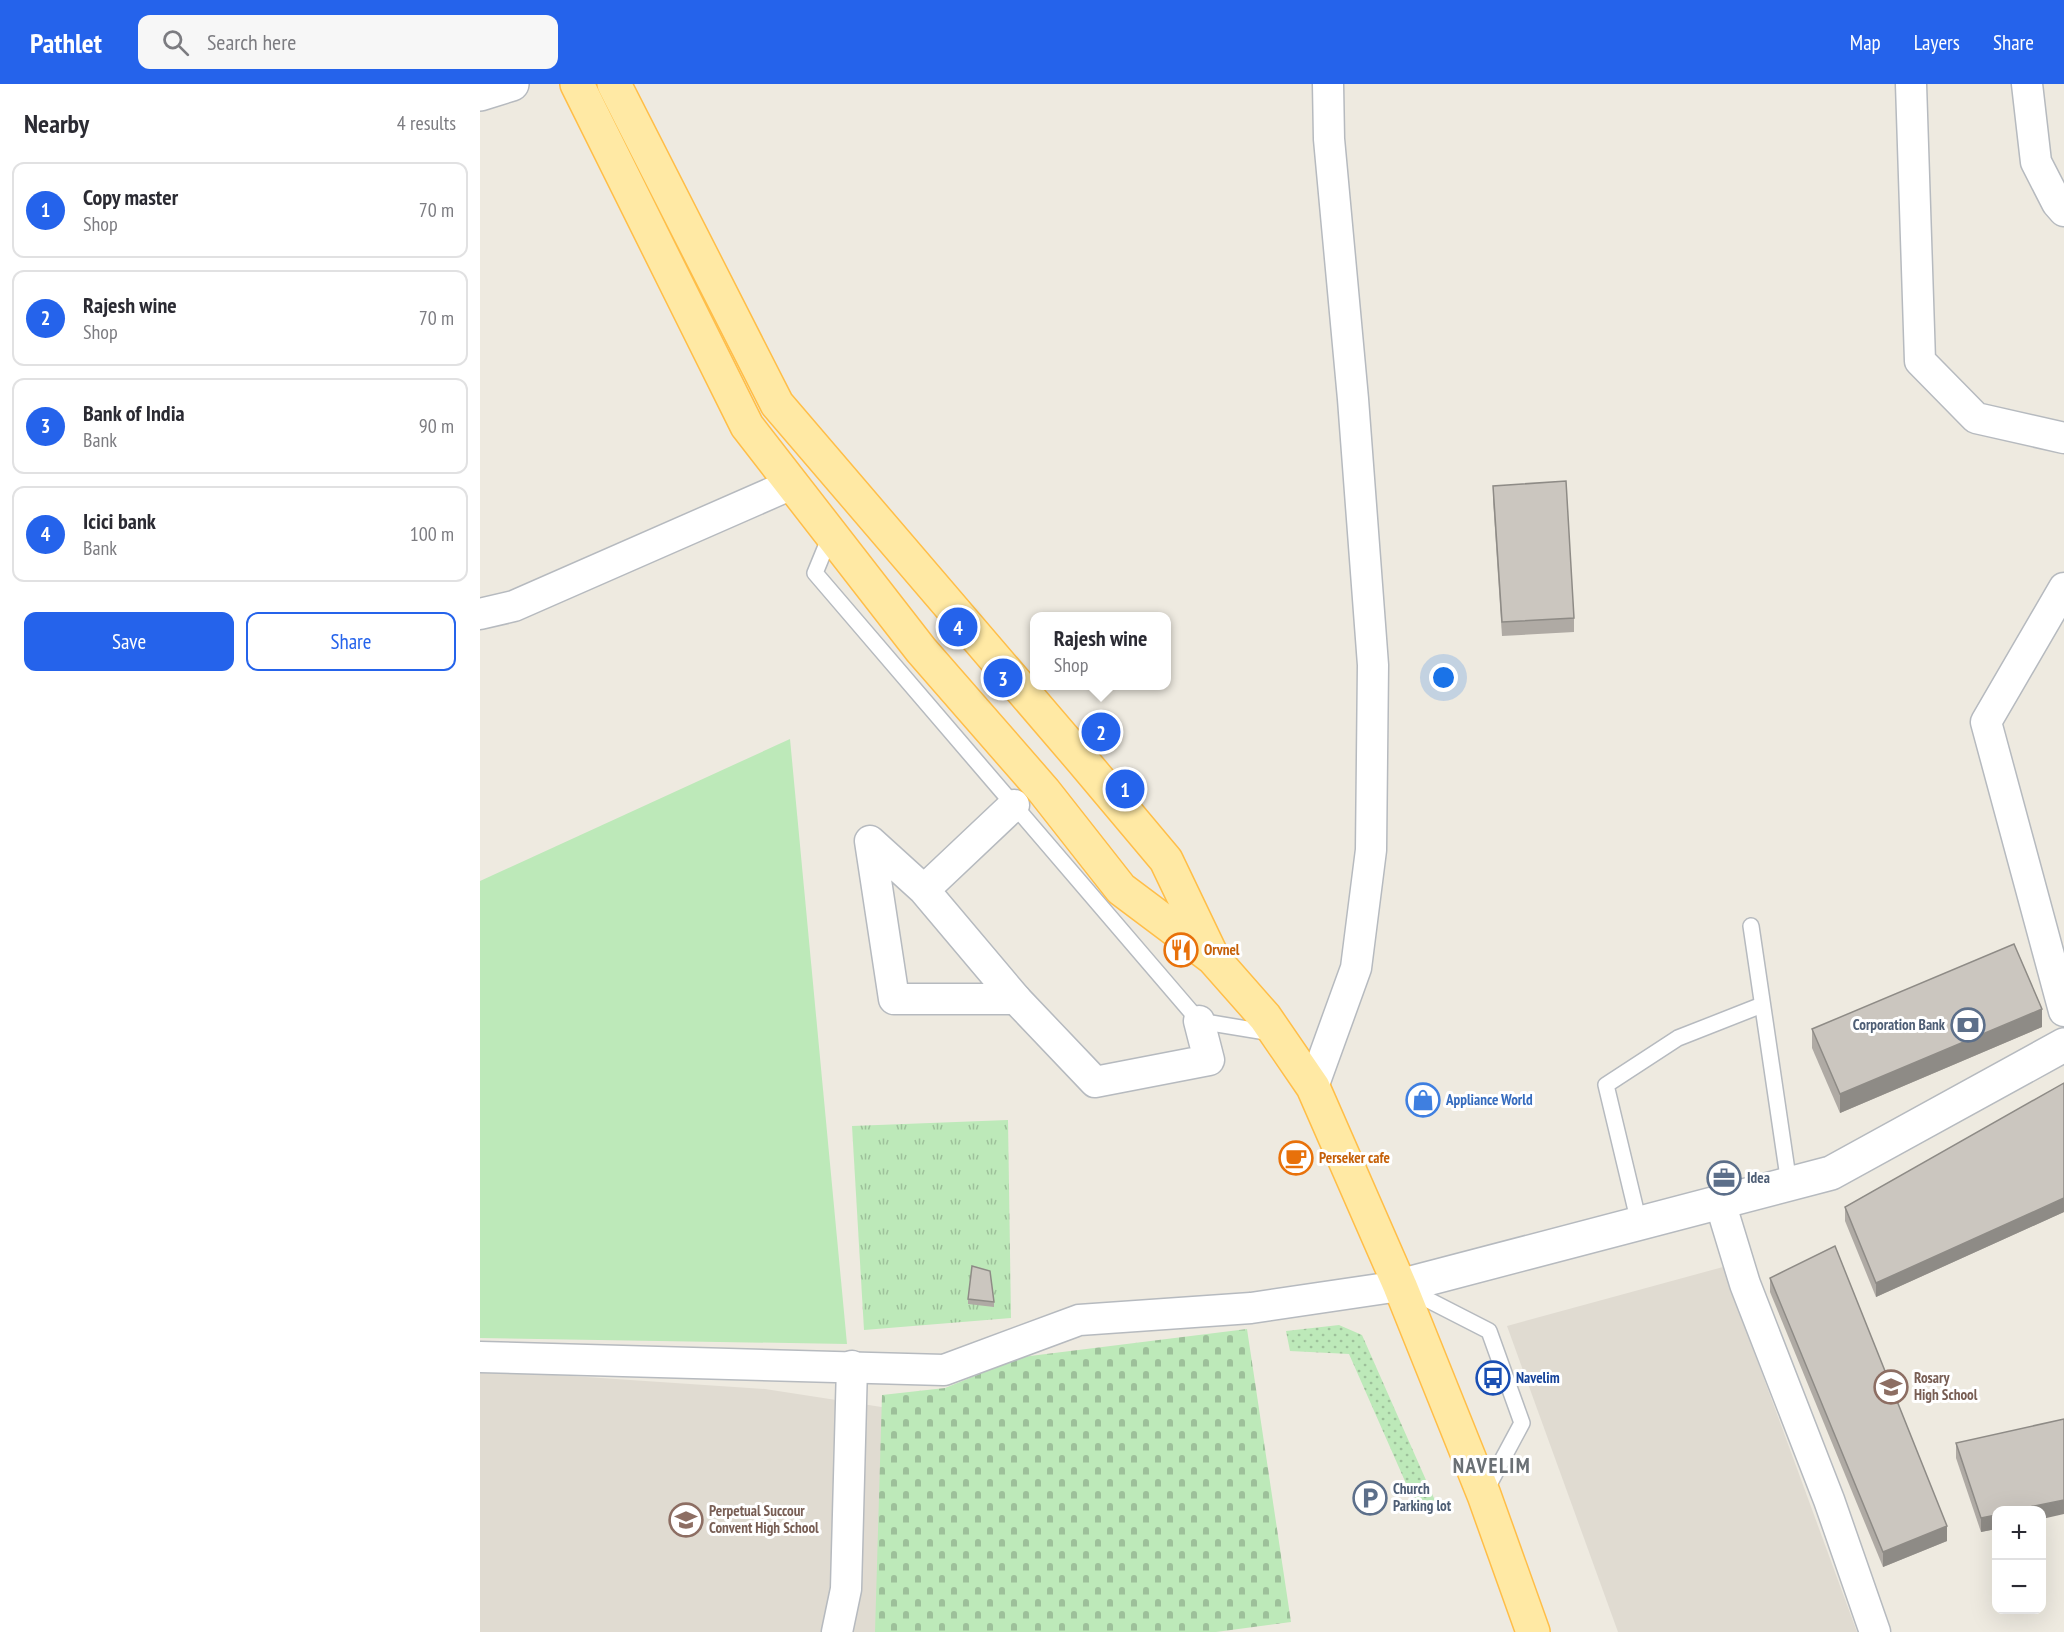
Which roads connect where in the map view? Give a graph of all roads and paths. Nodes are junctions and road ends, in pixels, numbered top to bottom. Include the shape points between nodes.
1 (512, 84) edge
2 (577, 84) edge
3 (614, 84) edge
4 (1328, 84) edge
5 (1911, 84) edge
6 (2027, 84) edge
7 (480, 94) edge
8 (2064, 211) edge
9 (2064, 438) edge
10 (792, 484) junction
11 (831, 534) junction
12 (2064, 588) edge
13 (480, 614) edge
14 (1014, 805) junction
15 (924, 890) junction
16 (1751, 926) dead end
17 (1213, 958) junction
18 (1016, 999) junction
19 (1762, 1005) junction
20 (2064, 1011) edge
21 (1199, 1021) junction
22 (1276, 1034) junction
23 (2064, 1045) edge
24 (1313, 1087) junction
25 (1789, 1184) junction
26 (1720, 1202) junction
27 (1639, 1223) junction
28 (1400, 1286) junction
29 (480, 1357) edge
30 (852, 1366) junction
31 (1484, 1495) junction
32 (837, 1632) edge
33 (1533, 1632) edge
34 (1875, 1632) edge

1 - 7 street
2 - 10 main road via 747,426
3 - 17 main road via 777,404 1166,860
4 - 24 street via 1329,139 1373,665 1371,850 1356,968
5 - 9 street via 1920,361 1976,418
6 - 8 street via 2036,162
10 - 11 main road
10 - 13 street via 514,606
11 - 14 lane via 815,573
11 - 17 main road via 921,650 1044,791 1122,890
12 - 20 street via 1986,722
14 - 15 street
14 - 21 lane
15 - 18 street
15 - 18 street via 870,841 894,999
16 - 19 lane
17 - 22 main road
18 - 21 street via 1095,1082 1209,1060
19 - 25 lane
19 - 27 lane via 1678,1038 1606,1085
21 - 22 lane
22 - 24 main road
23 - 25 street via 1831,1173
24 - 28 main road
25 - 26 street
26 - 27 street
26 - 34 street via 1745,1284 1829,1500
27 - 28 street
28 - 30 street via 1251,1308 1079,1320 944,1370
28 - 31 main road
28 - 31 lane via 1489,1331 1522,1423
29 - 30 street
30 - 32 street via 846,1589
31 - 33 main road

